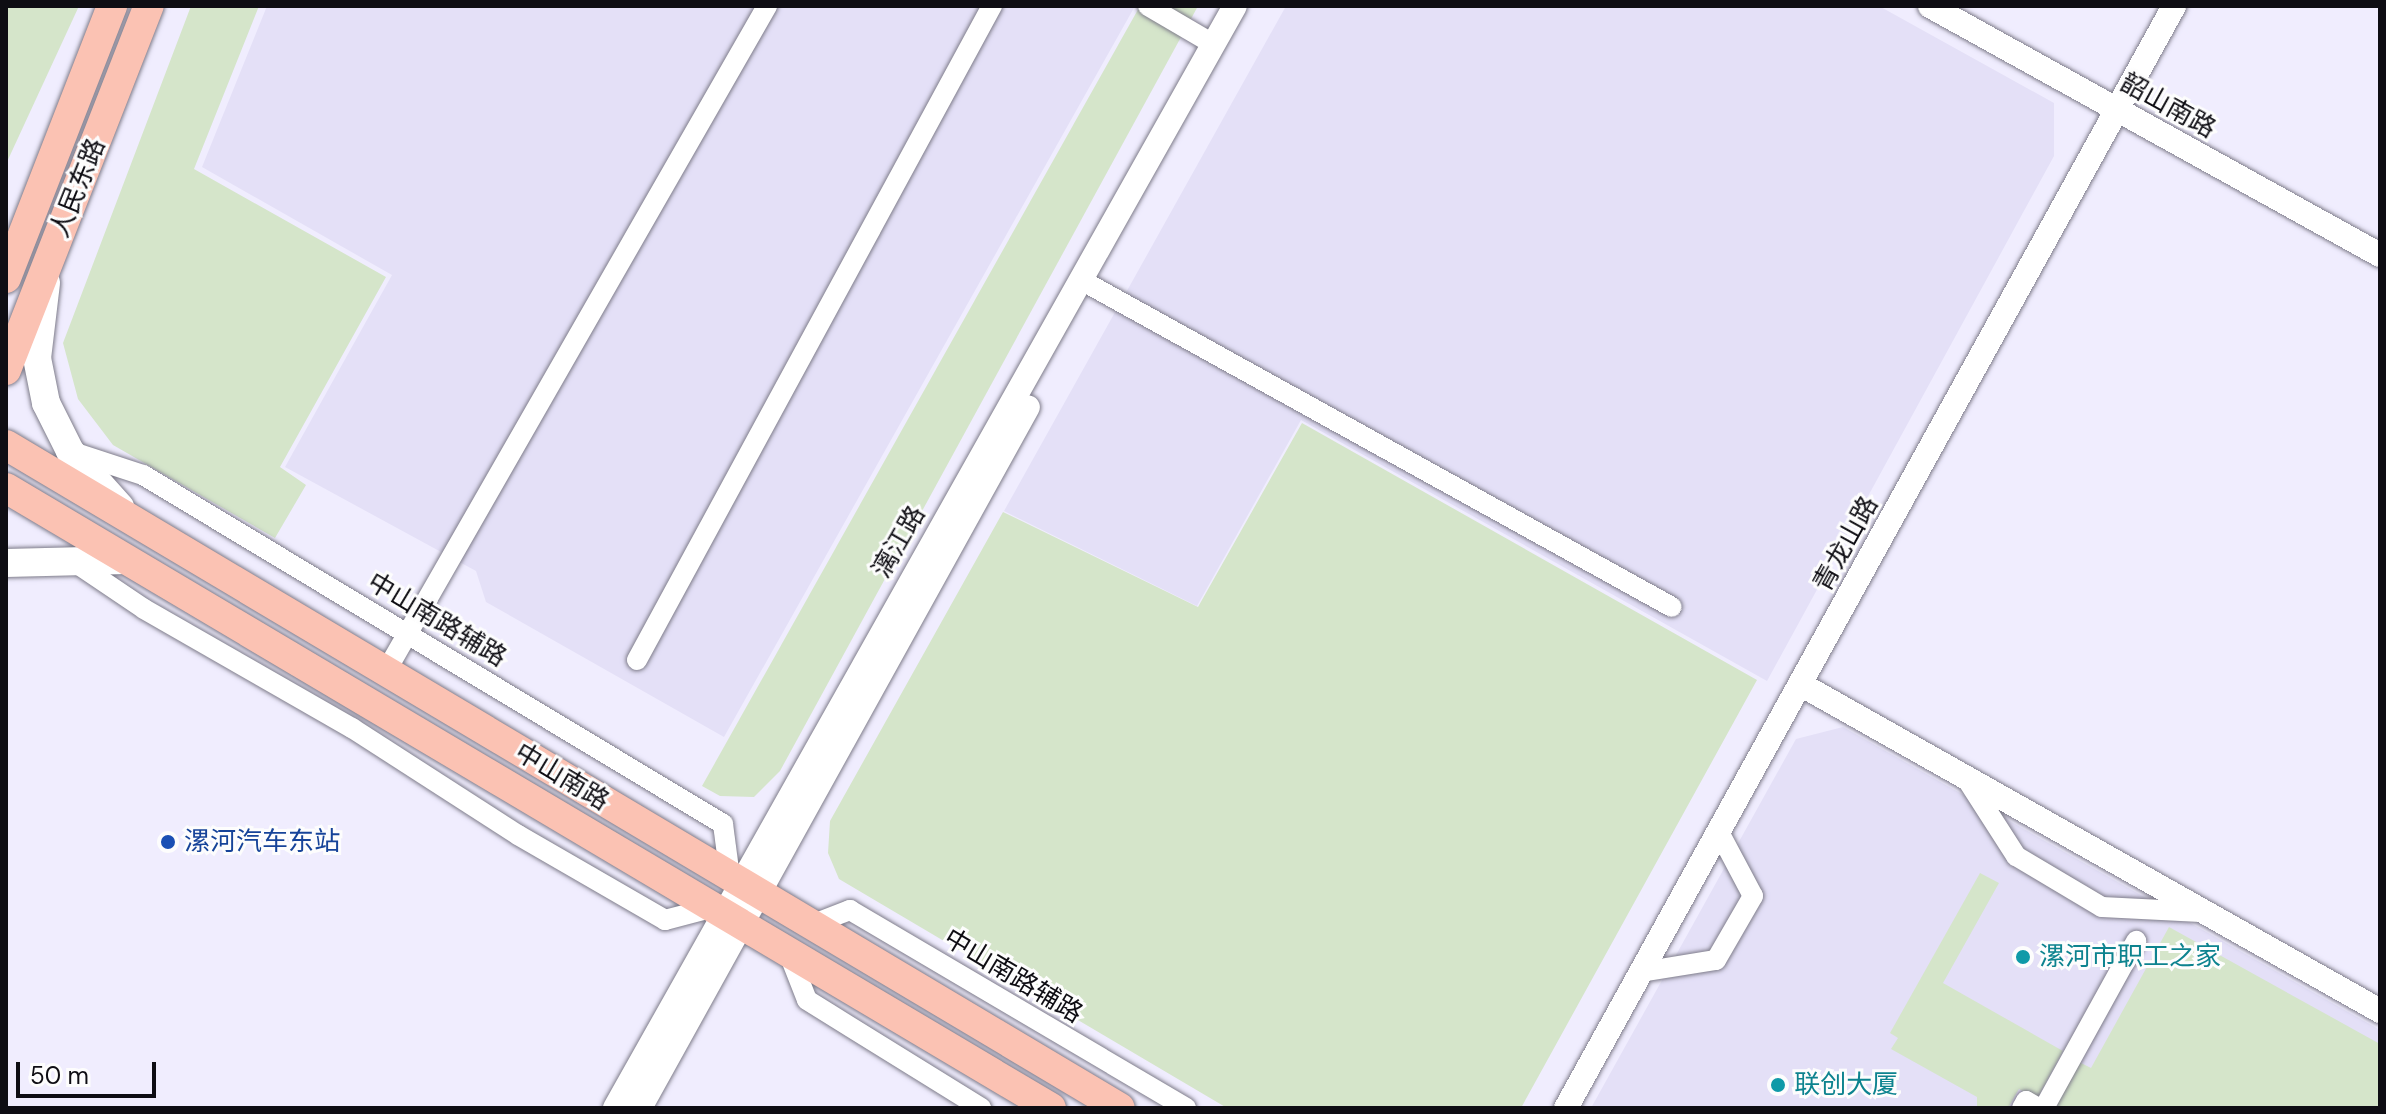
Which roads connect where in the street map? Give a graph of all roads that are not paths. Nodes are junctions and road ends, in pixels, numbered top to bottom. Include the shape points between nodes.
1 (112, 6) edge
2 (149, 6) edge
3 (767, 6) edge
4 (992, 6) edge
5 (1148, 6) edge
6 (1235, 6) edge
7 (1253, 6) edge
8 (1930, 6) edge
9 (2174, 6) edge
10 (1213, 44) junction
11 (2116, 110) junction
12 (12, 252) edge
13 (2380, 255) edge
14 (48, 264) junction
15 (6, 278) edge
16 (1087, 283) junction
17 (6, 370) edge
18 (6, 445) edge
19 (70, 451) junction
20 (6, 488) edge
21 (144, 530) junction
22 (70, 559) junction
23 (126, 560) junction
24 (6, 563) edge
25 (1672, 607) dead end
26 (409, 632) junction
27 (637, 660) dead end
28 (385, 673) junction
29 (1800, 684) junction
30 (360, 716) junction
31 (1965, 776) junction
32 (1719, 832) junction
33 (742, 884) junction
34 (2201, 912) junction
35 (724, 916) junction
36 (811, 925) junction
37 (2136, 941) dead end
38 (789, 954) junction
39 (1641, 972) junction
40 (2380, 1011) edge
41 (615, 1108) edge
42 (640, 1108) edge
43 (981, 1108) edge
44 (1051, 1108) edge
45 (1120, 1108) edge
46 (1186, 1108) edge
47 (1566, 1108) edge
48 (2022, 1108) edge
49 (2041, 1108) edge

1 - 12 main road, 人民东路
2 - 14 main road, 人民东路
3 - 26 street
4 - 27 street
5 - 10 street
6 - 10 street, 漓江路
7 - 16 street, 漓江路
8 - 11 street, 韶山南路
9 - 11 street, 青龙山路
10 - 16 street, 漓江路
11 - 13 street, 韶山南路
11 - 29 street, 青龙山路
12 - 15 main road, 人民东路
14 - 17 main road, 人民东路
14 - 19 main road via 37,358 46,403
16 - 25 street
16 - 33 street, 漓江路
18 - 21 main road, 中山南路
19 - 21 main road
19 - 26 street, 中山南路辅路 via 143,475
20 - 23 main road, 中山南路
21 - 28 main road, 中山南路
22 - 23 main road
22 - 24 main road
22 - 30 street via 144,609
23 - 30 main road, 中山南路
26 - 28 street
26 - 33 street, 中山南路辅路 via 723,824
28 - 30 main road
28 - 33 main road, 中山南路
29 - 31 street
29 - 32 street, 青龙山路
30 - 35 main road, 中山南路
31 - 34 street
31 - 34 street via 2016,856 2102,907
32 - 39 street, 青龙山路
32 - 39 street via 1753,896 1716,960
33 - 35 street, 漓江路
33 - 36 main road, 中山南路
34 - 40 street
35 - 38 main road, 中山南路
35 - 41 street, 漓江路
35 - 42 street, 漓江路
36 - 45 main road, 中山南路
36 - 46 street, 中山南路辅路 via 850,910
37 - 49 street
38 - 43 street via 807,1000
38 - 44 main road, 中山南路
39 - 47 street, 青龙山路
48 - 49 street via 2026,1101

